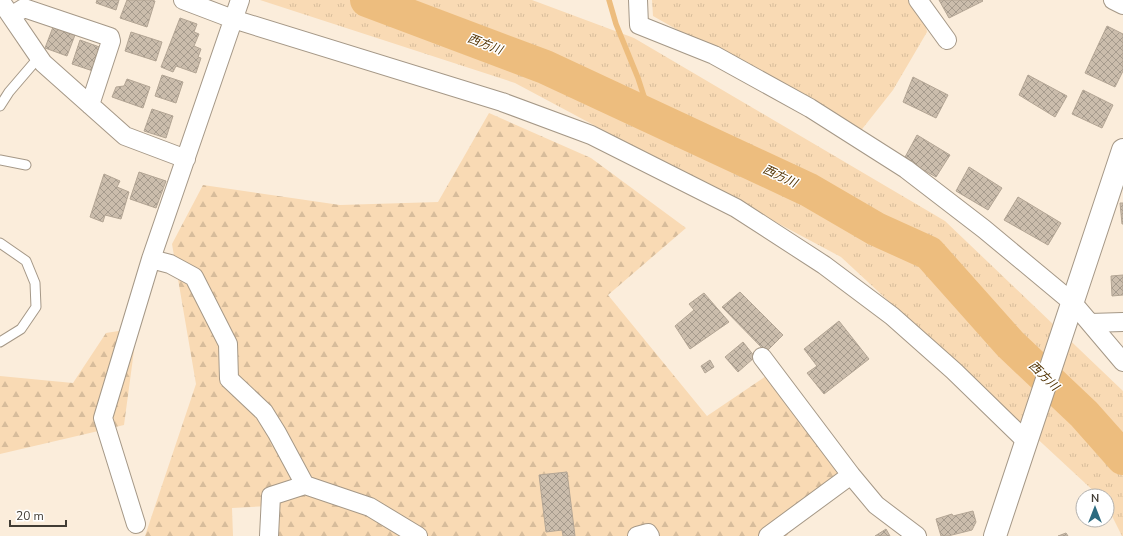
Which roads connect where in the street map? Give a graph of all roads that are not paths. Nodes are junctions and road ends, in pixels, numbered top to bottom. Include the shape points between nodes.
1 (0, 0) edge
2 (182, 0) edge
3 (638, 0) edge
4 (918, 0) edge
5 (1113, 0) edge
6 (1123, 4) edge
7 (236, 10) edge
8 (11, 16) junction
9 (947, 40) dead end
10 (39, 57) junction
11 (90, 105) junction
12 (0, 106) edge
13 (1123, 150) edge
14 (186, 159) junction
15 (0, 160) edge
16 (26, 165) dead end
17 (1117, 184) edge
18 (0, 243) edge
19 (151, 259) junction
20 (1070, 312) junction
21 (1123, 322) edge
22 (1090, 323) junction
23 (0, 342) edge
24 (762, 357) dead end
25 (1123, 362) edge
26 (1029, 436) junction
27 (851, 475) junction
28 (305, 485) junction
29 (136, 524) dead end
30 (269, 536) edge
31 (418, 536) edge
32 (637, 536) edge
33 (650, 536) edge
34 (768, 536) edge
35 (917, 536) edge
36 (995, 536) edge

1 - 8 street
2 - 7 street
3 - 20 street via 638,25 714,55 810,108 906,169 984,229
4 - 9 street
5 - 6 street
7 - 14 street
7 - 26 street via 591,135 736,208 824,264 892,316
8 - 10 street
8 - 11 street via 24,8 110,37 111,41
10 - 11 street
10 - 12 lane
11 - 14 street via 125,136
13 - 17 street
14 - 19 street
15 - 16 lane
17 - 20 street
18 - 23 lane via 26,261 35,283 36,307 21,329
19 - 28 street via 170,264 194,277 228,344 229,379 264,412
19 - 29 street via 103,418
20 - 22 street
20 - 26 street
21 - 22 street
22 - 25 street
24 - 27 street
26 - 36 street
27 - 34 street
27 - 35 street via 876,506
28 - 30 street via 271,496
28 - 31 street via 370,507
32 - 33 street via 648,533

